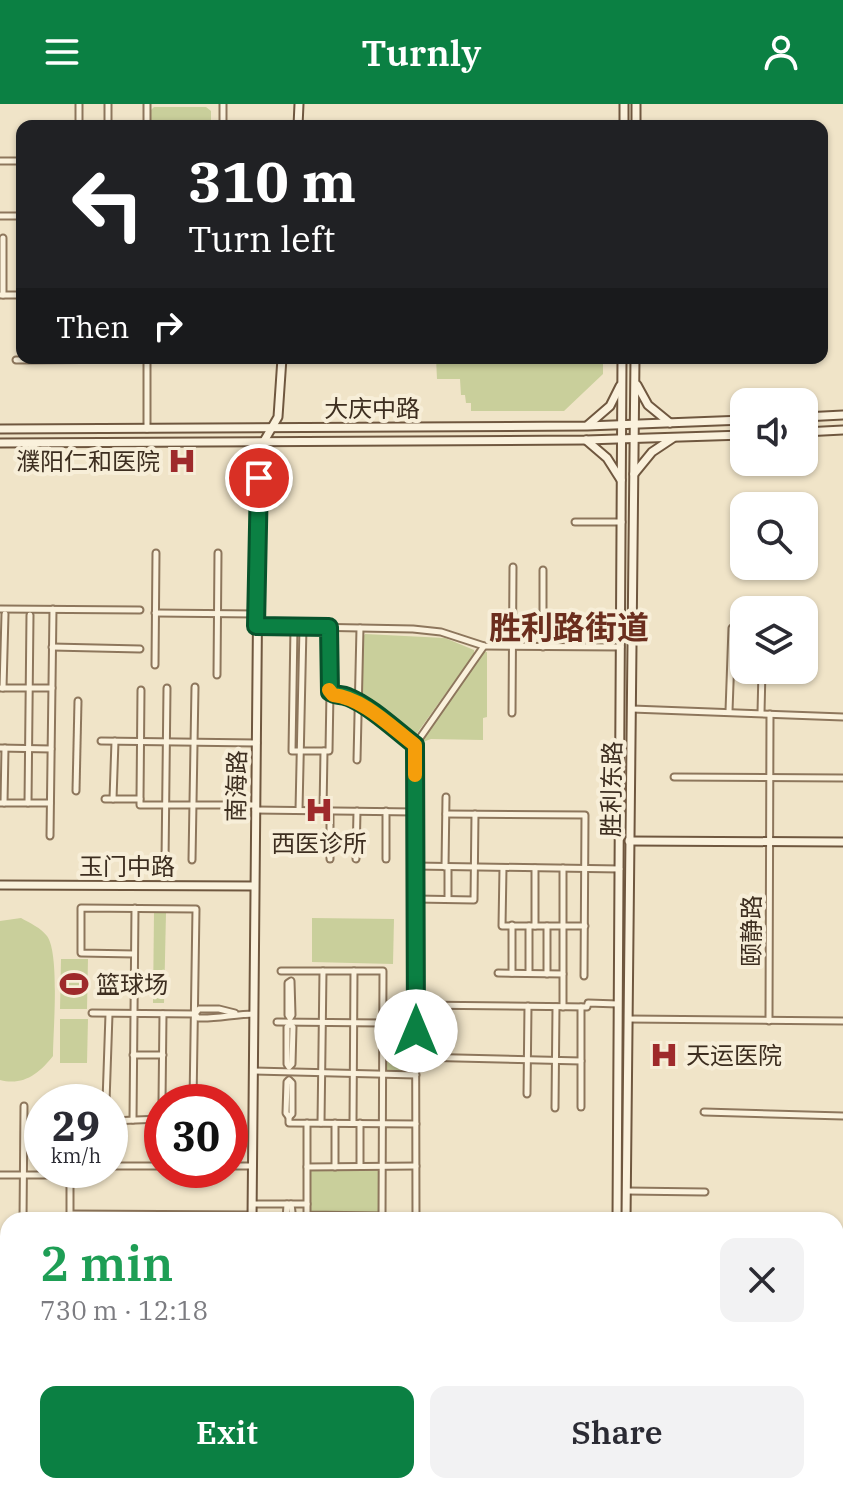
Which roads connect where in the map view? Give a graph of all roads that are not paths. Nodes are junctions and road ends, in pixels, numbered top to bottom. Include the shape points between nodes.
1 (3, 238) dead end
2 (2, 295) edge
3 (147, 364) edge
4 (282, 364) edge
5 (622, 364) edge
6 (635, 364) edge
7 (634, 379) junction
8 (622, 380) junction
9 (843, 415) edge
10 (818, 416) edge
11 (730, 421) edge
12 (672, 424) junction
13 (622, 425) junction
14 (634, 425) junction
15 (587, 426) junction
16 (272, 428) junction
17 (0, 429) edge
18 (147, 429) junction
19 (843, 430) edge
20 (818, 431) edge
21 (730, 435) edge
22 (674, 437) junction
23 (634, 438) junction
24 (622, 439) junction
25 (586, 440) junction
26 (266, 441) junction
27 (0, 443) edge
28 (634, 474) junction
29 (622, 482) junction
30 (575, 522) dead end
31 (622, 522) junction
32 (156, 553) dead end
33 (218, 553) dead end
34 (513, 567) dead end
35 (543, 570) dead end
36 (0, 609) edge
37 (53, 609) junction
38 (140, 610) dead end
39 (155, 613) junction
40 (5, 614) dead end
41 (217, 614) junction
42 (257, 614) junction
43 (30, 615) dead end
44 (256, 626) junction
45 (294, 627) junction
46 (303, 627) junction
47 (329, 627) junction
48 (360, 628) junction
49 (484, 646) junction
50 (512, 646) junction
51 (52, 647) junction
52 (543, 647) junction
53 (621, 647) junction
54 (140, 649) dead end
55 (155, 665) dead end
56 (217, 675) dead end
57 (730, 683) edge
58 (762, 684) edge
59 (195, 687) dead end
60 (2, 688) edge
61 (29, 688) junction
62 (52, 688) junction
63 (167, 688) dead end
64 (141, 690) dead end
65 (330, 692) junction
66 (78, 701) dead end
67 (358, 703) junction
68 (632, 709) junction
69 (729, 711) junction
70 (512, 713) dead end
71 (761, 714) junction
72 (770, 714) junction
73 (843, 717) edge
74 (101, 741) dead end
75 (115, 741) junction
76 (141, 742) junction
77 (167, 742) junction
78 (194, 742) junction
79 (257, 743) junction
80 (415, 745) junction
81 (2, 748) edge
82 (29, 748) junction
83 (51, 749) junction
84 (301, 751) junction
85 (324, 751) junction
86 (357, 760) dead end
87 (674, 777) dead end
88 (770, 778) junction
89 (843, 778) edge
90 (76, 791) dead end
91 (446, 797) dead end
92 (105, 799) dead end
93 (113, 799) junction
94 (140, 799) junction
95 (2, 803) edge
96 (28, 803) junction
97 (50, 803) junction
98 (166, 805) junction
99 (193, 805) junction
100 (256, 808) junction
101 (299, 810) junction
102 (326, 810) junction
103 (357, 811) junction
104 (386, 811) junction
105 (415, 812) junction
106 (446, 814) junction
107 (475, 814) junction
108 (50, 836) dead end
109 (620, 841) junction
110 (630, 841) junction
111 (770, 842) junction
112 (843, 842) edge
113 (330, 859) dead end
114 (356, 859) dead end
115 (386, 859) dead end
116 (192, 860) dead end
117 (165, 862) dead end
118 (415, 866) junction
119 (447, 867) junction
120 (474, 867) junction
121 (503, 868) junction
122 (535, 868) junction
123 (563, 868) junction
124 (585, 869) junction
125 (620, 869) junction
126 (0, 885) edge
127 (254, 886) junction
128 (416, 899) junction
129 (448, 899) junction
130 (135, 908) junction
131 (512, 925) junction
132 (532, 926) junction
133 (547, 926) junction
134 (563, 926) junction
135 (585, 926) junction
136 (134, 954) junction
137 (281, 971) dead end
138 (291, 971) junction
139 (323, 971) junction
140 (354, 971) junction
141 (498, 973) dead end
142 (512, 973) junction
143 (529, 973) junction
144 (547, 974) junction
145 (563, 974) junction
146 (584, 976) dead end
147 (618, 1004) junction
148 (416, 1005) junction
149 (528, 1006) junction
150 (559, 1007) junction
151 (581, 1007) junction
152 (92, 1013) dead end
153 (109, 1014) junction
154 (134, 1014) junction
155 (163, 1014) junction
156 (195, 1014) junction
157 (254, 1014) junction
158 (628, 1019) junction
159 (290, 1021) junction
160 (769, 1021) junction
161 (843, 1021) edge
162 (277, 1022) dead end
163 (322, 1023) junction
164 (354, 1023) junction
165 (383, 1023) junction
166 (133, 1055) junction
167 (163, 1055) junction
168 (416, 1057) junction
169 (528, 1060) junction
170 (555, 1061) junction
171 (581, 1061) junction
172 (289, 1070) junction
173 (253, 1071) junction
174 (322, 1073) junction
175 (353, 1074) junction
176 (383, 1074) junction
177 (416, 1075) junction
178 (107, 1084) edge
179 (162, 1084) edge
180 (193, 1084) edge
181 (527, 1094) dead end
182 (581, 1107) dead end
183 (555, 1108) dead end
184 (704, 1112) dead end
185 (843, 1116) edge
186 (128, 1120) edge
187 (133, 1120) junction
188 (144, 1120) edge
189 (307, 1123) junction
190 (321, 1123) junction
191 (335, 1123) junction
192 (356, 1123) junction
193 (382, 1123) junction
194 (416, 1124) junction
195 (248, 1166) edge
196 (253, 1166) junction
197 (360, 1166) junction
198 (382, 1166) junction
199 (416, 1166) junction
200 (307, 1167) junction
201 (335, 1167) junction
202 (0, 1175) edge
203 (24, 1175) joint
204 (70, 1188) edge
205 (627, 1191) junction
206 (705, 1192) dead end
207 (252, 1204) junction
208 (289, 1204) junction
209 (307, 1204) junction
210 (23, 1212) edge
211 (70, 1212) edge
212 (252, 1212) edge
213 (289, 1212) edge
214 (307, 1212) edge
215 (382, 1212) edge
216 (416, 1212) edge
217 (617, 1212) edge
218 (626, 1212) edge

1 - 2 street
3 - 18 street
4 - 16 main road, 南海路 via 278,417
5 - 8 main road, 胜利东路
6 - 7 main road, 胜利东路
7 - 12 main road via 648,405
7 - 14 main road, 胜利东路
8 - 13 main road, 胜利东路
8 - 15 main road via 610,406
9 - 10 main road
11 - 12 main road, 大庆中路
12 - 14 main road, 大庆中路
13 - 14 main road, 大庆中路
13 - 15 main road, 大庆中路
13 - 24 main road, 胜利东路
14 - 23 main road, 胜利东路
15 - 16 main road, 大庆中路
16 - 18 main road, 大庆中路
16 - 26 main road, 南海路
17 - 18 main road, 大庆中路
19 - 20 main road
21 - 22 main road, 大庆中路
22 - 23 main road, 大庆中路
22 - 28 main road
23 - 24 main road, 大庆中路
23 - 28 main road, 胜利东路
24 - 25 main road, 大庆中路
24 - 29 main road, 胜利东路
25 - 26 main road, 大庆中路
25 - 29 main road via 607,458
26 - 27 main road, 大庆中路
26 - 42 main road, 南海路 via 259,455
28 - 68 main road, 胜利东路
29 - 31 main road, 胜利东路
30 - 31 street
31 - 53 main road, 胜利东路
32 - 39 street
33 - 41 street
34 - 50 street
35 - 52 street
36 - 37 street
37 - 38 street
37 - 51 street
39 - 41 street
39 - 55 street
40 - 60 street
41 - 42 street
41 - 56 street
42 - 44 main road, 南海路
43 - 61 street
44 - 45 street
44 - 79 main road, 南海路
45 - 46 street
45 - 84 street via 292,751
46 - 47 street
46 - 84 street
47 - 48 street
47 - 65 street
48 - 49 street via 441,632
48 - 67 street
49 - 50 street
49 - 80 street
50 - 52 street
50 - 70 street
51 - 54 street
51 - 62 street
52 - 53 street
53 - 109 main road, 胜利东路
57 - 69 street
58 - 71 street
59 - 78 street
60 - 61 street
61 - 62 street
61 - 82 street
62 - 83 street
63 - 77 street
64 - 76 street
65 - 67 street
65 - 85 street via 329,751
66 - 90 street
67 - 80 street
67 - 86 street
68 - 69 street
68 - 110 main road, 胜利东路
69 - 71 street
71 - 72 street
72 - 73 street
72 - 88 street, 颐静路
74 - 75 street
75 - 76 street
75 - 93 street
76 - 77 street
76 - 94 street
77 - 78 street
77 - 98 street
78 - 79 street
78 - 99 street
79 - 100 main road, 南海路
80 - 105 street
81 - 82 street
81 - 95 street
82 - 83 street
82 - 96 street
83 - 97 street
84 - 85 street
84 - 101 street
85 - 102 street
87 - 88 street
88 - 89 street
88 - 111 street, 颐静路
91 - 106 street
92 - 93 street
93 - 94 street
94 - 98 street via 140,805
95 - 96 street
96 - 97 street
97 - 108 street
98 - 99 street
98 - 117 street
99 - 100 street
99 - 116 street
100 - 101 street
100 - 127 main road, 南海路
101 - 102 street
102 - 103 street
102 - 113 street
103 - 104 street
103 - 114 street
104 - 105 street
104 - 115 street
105 - 118 street
106 - 107 street
106 - 119 street
107 - 120 street
107 - 124 street via 585,815
109 - 110 main road
109 - 125 main road, 胜利东路
110 - 111 main road
110 - 158 main road, 胜利东路
111 - 112 main road
111 - 160 street, 颐静路
118 - 119 street
118 - 128 street
119 - 120 street
119 - 129 street
120 - 121 street
120 - 129 street via 474,900
121 - 122 street
121 - 131 street via 502,926
122 - 123 street
122 - 132 street
123 - 124 street
123 - 134 street
124 - 125 street
124 - 135 street
125 - 147 main road, 胜利东路
126 - 127 main road, 玉门中路
127 - 157 main road, 南海路
128 - 129 street
128 - 148 street
130 - 136 street
130 - 136 street via 81,908 81,953
130 - 156 street via 196,909
131 - 132 street
131 - 142 street
132 - 133 street
132 - 143 street
133 - 134 street
133 - 144 street
134 - 135 street
134 - 145 street
135 - 146 street
136 - 154 street
137 - 138 street
138 - 139 street
138 - 159 street
139 - 140 street
139 - 163 street
140 - 164 street
140 - 165 street via 383,971
141 - 142 street
142 - 143 street
143 - 144 street
144 - 145 street
145 - 150 street
147 - 151 street
147 - 217 main road, 胜利东路
148 - 149 street
148 - 168 street
149 - 150 street
149 - 169 street
150 - 151 street
150 - 170 street
151 - 171 street
152 - 153 street
153 - 154 street
153 - 178 street
154 - 155 street
154 - 166 street
155 - 156 street
155 - 167 street
156 - 157 street via 219,1019
156 - 180 street
157 - 173 main road, 南海路
158 - 160 street
158 - 205 main road, 胜利东路
159 - 162 street
159 - 163 street
159 - 172 street
160 - 161 street
163 - 164 street
163 - 174 street
164 - 165 street
164 - 175 street
165 - 176 street
166 - 167 street
166 - 187 street
167 - 179 street
168 - 169 street
168 - 177 street
169 - 170 street
169 - 181 street
170 - 171 street
170 - 183 street
171 - 182 street
172 - 173 street
172 - 174 street
172 - 189 street via 289,1123
173 - 196 main road, 南海路
174 - 175 street
174 - 190 street
175 - 176 street
175 - 192 street
176 - 177 street
176 - 193 street
177 - 194 street
184 - 185 street
186 - 187 street
187 - 188 street
189 - 190 street
189 - 200 street
190 - 191 street
191 - 192 street
191 - 201 street
192 - 193 street
192 - 197 street
193 - 194 street
193 - 198 street
194 - 199 street
195 - 196 street
196 - 207 main road, 南海路
197 - 198 street
197 - 201 street
198 - 199 street
198 - 215 street
199 - 216 street
200 - 201 street
200 - 209 street
202 - 203 street
203 - 210 street
204 - 211 street
205 - 206 street
205 - 218 main road, 胜利东路
207 - 208 street
207 - 212 main road, 南海路
208 - 209 street
208 - 213 street
209 - 214 street

